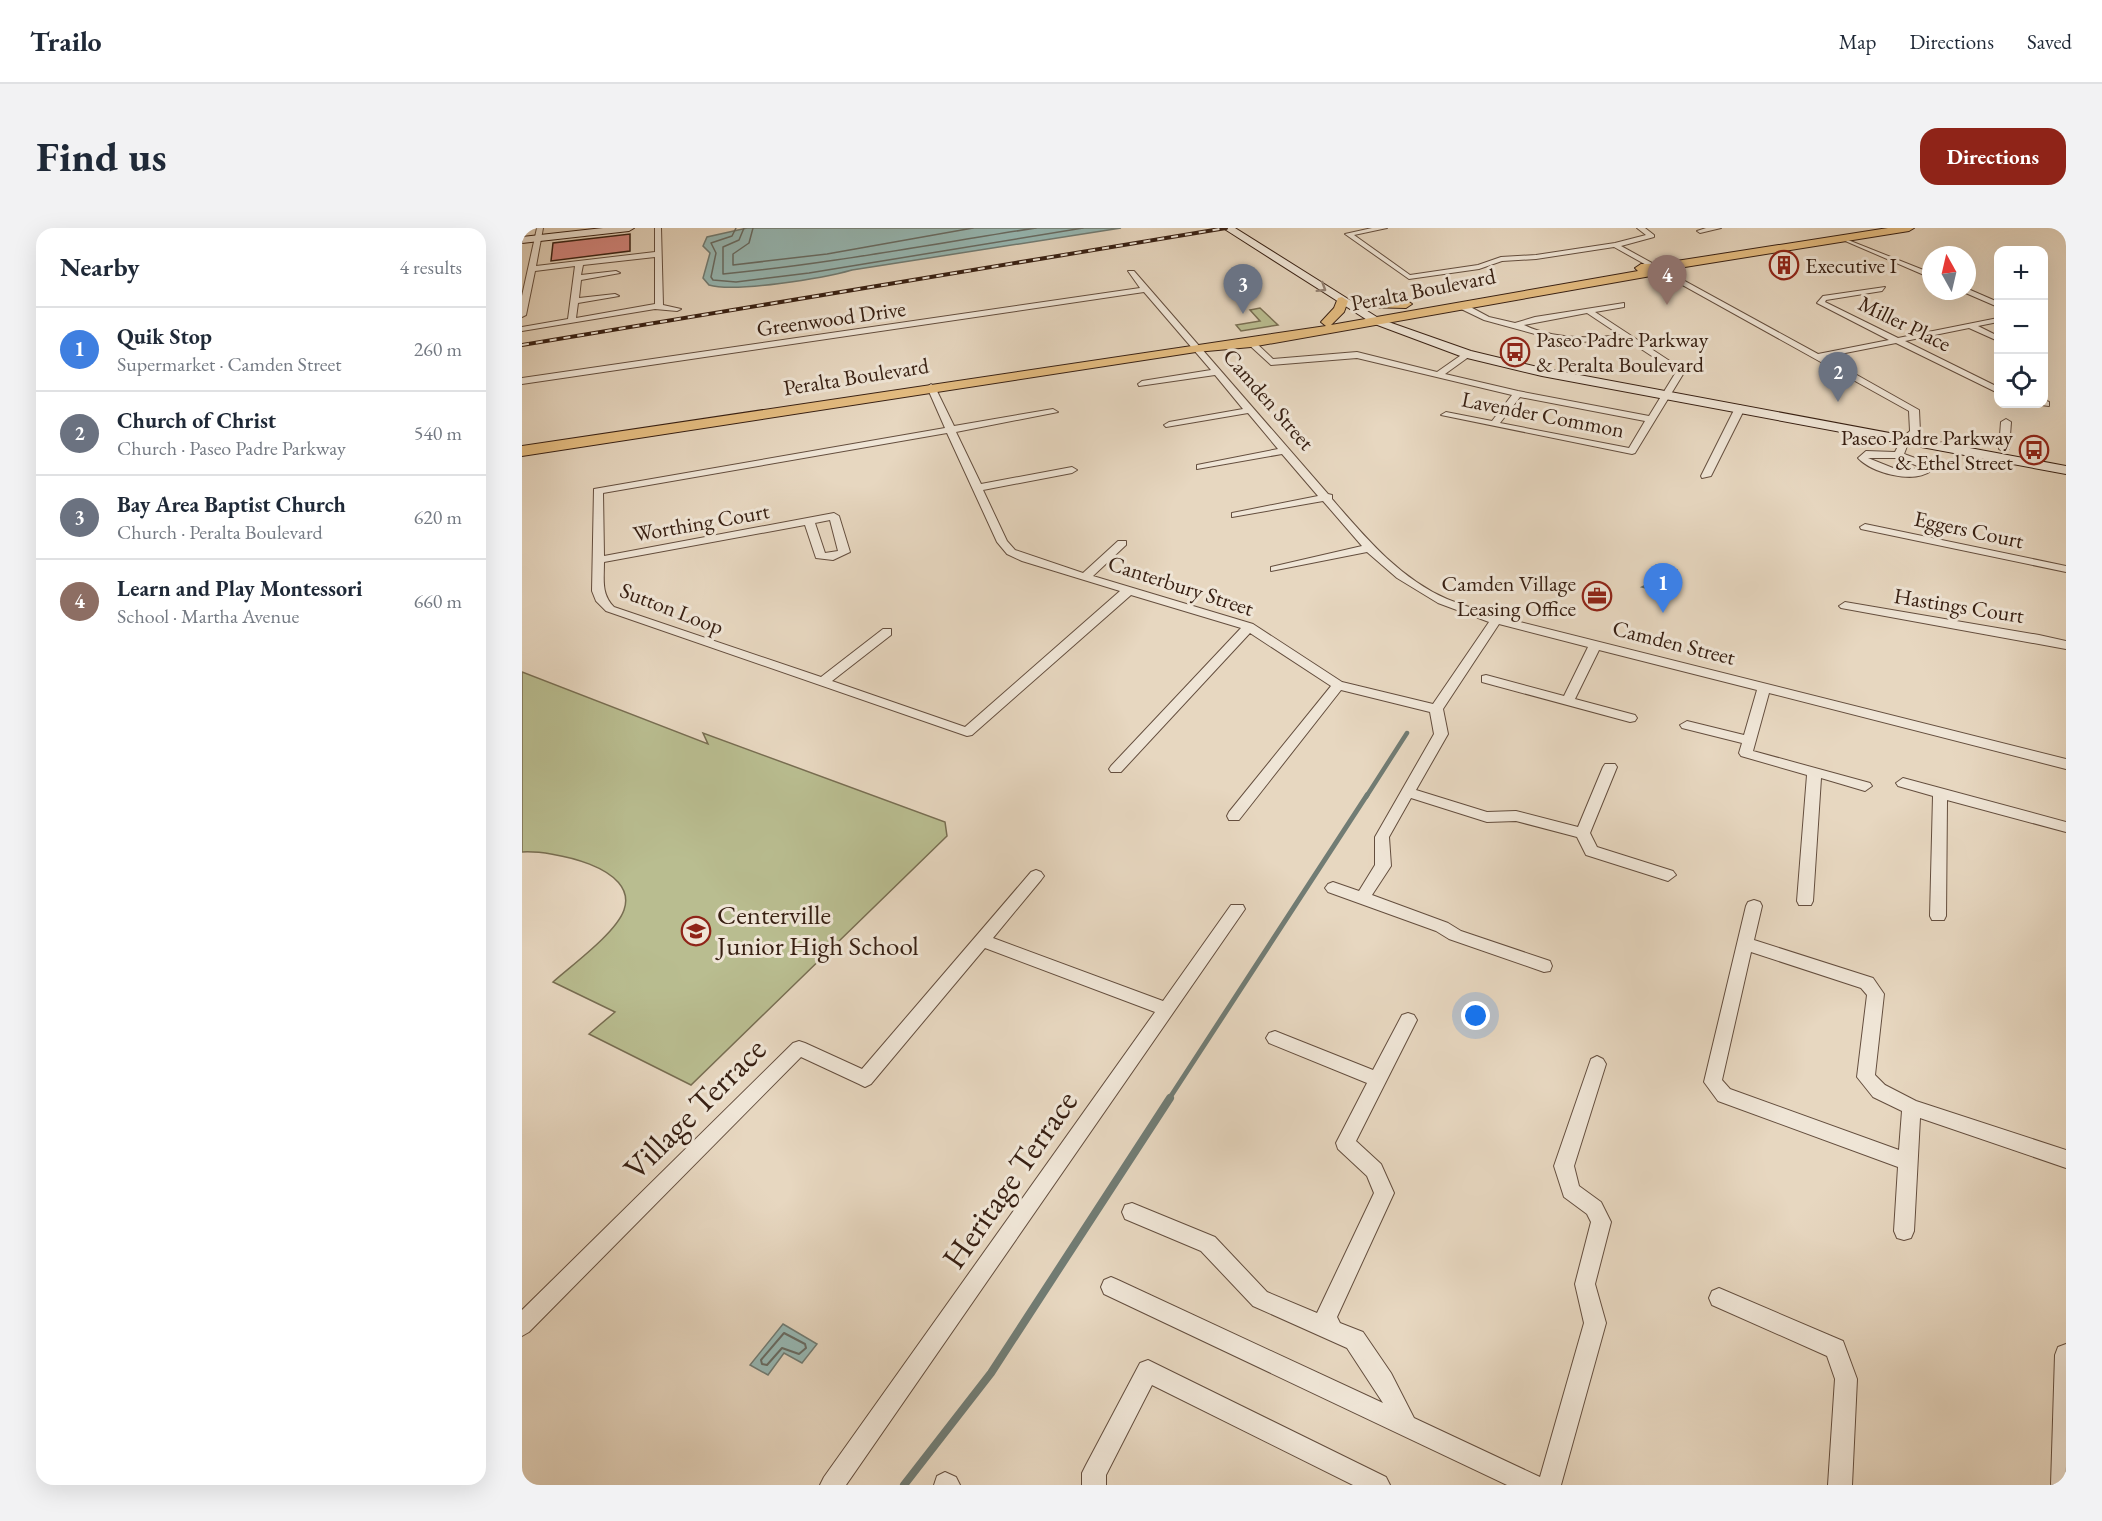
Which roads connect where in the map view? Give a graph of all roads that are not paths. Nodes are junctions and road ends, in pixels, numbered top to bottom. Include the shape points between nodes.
1 (589, 228) edge
2 (629, 228) edge
3 (658, 228) edge
4 (1228, 228) edge
5 (1246, 228) edge
6 (1384, 228) edge
7 (1640, 228) edge
8 (1718, 228) edge
9 (1909, 228) edge
10 (1700, 231) dead end
11 (539, 233) edge
12 (522, 236) edge
13 (1845, 239) junction
14 (522, 240) edge
15 (1615, 245) junction
16 (658, 254) junction
17 (522, 263) edge
18 (579, 264) junction
19 (533, 265) junction
20 (1657, 268) junction
21 (1922, 272) edge
22 (616, 273) dead end
23 (1131, 273) dead end
24 (577, 278) junction
25 (1882, 289) dead end
26 (1145, 291) junction
27 (615, 296) dead end
28 (1976, 296) edge
29 (574, 301) junction
30 (1342, 301) junction
31 (1458, 302) junction
32 (1994, 304) edge
33 (1622, 305) dead end
34 (656, 307) junction
35 (677, 309) dead end
36 (1589, 310) junction
37 (1376, 314) junction
38 (522, 315) edge
39 (1994, 321) edge
40 (572, 322) junction
41 (1327, 322) junction
42 (1516, 325) junction
43 (1971, 326) junction
44 (522, 329) edge
45 (1628, 336) junction
46 (1994, 337) edge
47 (1897, 341) junction
48 (1251, 343) junction
49 (1196, 348) junction
50 (1467, 354) junction
51 (1815, 357) junction
52 (1217, 372) junction
53 (1438, 375) junction
54 (522, 381) edge
55 (1142, 384) dead end
56 (932, 387) junction
57 (1994, 388) edge
58 (1671, 390) junction
59 (1518, 394) junction
60 (1740, 408) junction
61 (1251, 410) junction
62 (1053, 412) dead end
63 (1446, 415) dead end
64 (1653, 420) junction
65 (2006, 422) dead end
66 (1494, 424) junction
67 (1169, 425) dead end
68 (952, 430) junction
69 (1910, 436) junction
70 (2004, 449) junction
71 (1285, 450) junction
72 (522, 451) edge
73 (1899, 455) junction
74 (2066, 461) edge
75 (1201, 467) dead end
76 (1072, 470) dead end
77 (2066, 470) edge
78 (1706, 476) dead end
79 (978, 488) junction
80 (1328, 497) junction
81 (1236, 515) dead end
82 (809, 521) dead end
83 (1865, 527) dead end
84 (1122, 543) dead end
85 (1370, 548) junction
86 (599, 560) junction
87 (1275, 569) dead end
88 (2066, 569) edge
89 (1086, 576) junction
90 (1130, 589) junction
91 (1845, 606) dead end
92 (1496, 620) junction
93 (1249, 627) junction
94 (886, 632) dead end
95 (1595, 645) junction
96 (2066, 645) edge
97 (1486, 680) dead end
98 (821, 683) junction
99 (1338, 685) junction
100 (1764, 686) junction
101 (1568, 701) junction
102 (1436, 709) junction
103 (1630, 718) dead end
104 (1687, 725) dead end
105 (1749, 741) junction
106 (2066, 764) edge
107 (1610, 767) dead end
108 (1116, 770) dead end
109 (1814, 772) junction
110 (1903, 783) dead end
111 (1865, 786) dead end
112 (1408, 792) junction
113 (1940, 794) junction
114 (1234, 816) dead end
115 (2066, 827) edge
116 (1583, 833) junction
117 (1668, 875) dead end
118 (1036, 876) dead end
119 (1333, 888) dead end
120 (1362, 898) junction
121 (1805, 900) dead end
122 (1754, 906) dead end
123 (1237, 909) dead end
124 (1938, 916) dead end
125 (982, 940) junction
126 (1744, 943) junction
127 (1544, 966) dead end
128 (1167, 1009) junction
129 (1408, 1020) dead end
130 (1275, 1038) dead end
131 (1597, 1064) dead end
132 (1379, 1080) junction
133 (1911, 1107) junction
134 (2066, 1159) edge
135 (1908, 1162) junction
136 (1132, 1212) dead end
137 (1904, 1231) dead end
138 (1111, 1287) dead end
139 (1719, 1298) dead end
140 (522, 1325) edge
141 (1332, 1330) junction
142 (2066, 1355) edge
143 (1407, 1428) junction
144 (832, 1485) edge
145 (1094, 1485) edge
146 (1378, 1485) edge
147 (1532, 1485) edge
148 (1549, 1485) edge
149 (1840, 1485) edge
150 (2063, 1485) edge

1 - 11 main road
2 - 11 main road
3 - 16 street
4 -> 30 main road
5 - 37 main road
6 - 15 street via 1348,234 1409,277 1479,267 1497,256 1536,257
7 - 15 street via 1652,236
8 - 10 street
9 - 13 main road, Peralta Boulevard
11 - 12 main road
11 - 14 main road
11 - 19 street
13 - 20 main road, Peralta Boulevard
13 - 21 street
15 - 20 street
16 - 18 street
16 - 34 street
17 - 19 street
18 - 19 street
18 - 24 street
19 - 38 street
20 - 31 main road, Peralta Boulevard via 1637,268
20 - 51 street
22 - 24 street
23 - 26 street, Camden Street
24 - 29 street
25 - 47 street, Miller Place via 1823,298 1821,303
26 - 49 street, Camden Street
26 - 54 street, Greenwood Drive
27 - 29 street
28 - 32 street
29 - 40 street
30 - 37 main road
30 - 41 main road via 1340,309
31 - 37 main road, Peralta Boulevard
31 - 42 street via 1484,319
33 - 36 street
34 - 35 street
34 - 40 street
36 - 42 street
36 - 45 street
37 - 41 main road, Peralta Boulevard
37 - 48 main road, Peralta Boulevard
37 - 50 main road
37 - 58 main road via 1511,356
39 - 43 street
40 - 44 street
41 - 49 main road, Peralta Boulevard
42 - 45 street via 1587,342
43 - 46 street
43 - 47 street
45 - 58 street via 1681,371
47 - 51 street
47 - 57 street, Miller Place
48 - 49 main road, Peralta Boulevard
48 - 53 street via 1268,361 1278,364 1357,355
49 - 52 street, Camden Street
49 - 56 main road, Peralta Boulevard
50 - 53 street
50 - 58 main road via 1542,372
51 - 69 street via 1914,410
52 - 55 street
52 - 61 street, Camden Street
53 - 59 street
56 - 68 street, Canterbury Street
56 - 72 main road, Peralta Boulevard
58 - 60 main road
58 - 64 street
58 - 69 main road
59 - 64 street
59 - 66 street
60 - 69 main road
60 - 78 street
61 - 67 street
61 - 71 street, Camden Street
62 - 68 street
63 - 66 street, Lavender Common
64 - 66 street, Lavender Common via 1632,451
65 - 70 street
68 - 79 street, Canterbury Street
68 - 86 street, Sutton Loop via 598,491
69 - 70 main road
69 - 73 street
69 - 77 main road
70 - 74 main road
71 - 75 street
71 - 80 street, Camden Street
73 - 73 street via 1925,465 1926,471 1893,470 1872,465 1863,458 1875,453
76 - 79 street
79 - 89 street, Canterbury Street via 1002,542 1011,552
80 - 81 street
80 - 85 street, Camden Street
82 - 86 street, Worthing Court
83 - 88 street, Eggers Court
84 - 89 street
85 - 87 street
85 - 92 street, Camden Street via 1401,576 1442,601
86 - 98 street, Sutton Loop via 598,591 610,609
89 - 90 street, Canterbury Street
90 - 93 street, Canterbury Street
90 - 98 street, Sutton Loop via 967,732
91 - 96 street, Hastings Court
92 - 95 street, Camden Street
92 - 102 street
93 - 99 street, Canterbury Street
93 - 108 street
94 - 98 street
95 - 100 street, Camden Street
95 - 101 street
97 - 101 street
99 - 102 street, Canterbury Street
99 - 114 street
100 - 105 street
100 - 106 street, Camden Street
101 - 103 street
102 - 112 street via 1441,734
104 - 105 street
105 - 109 street via 1746,753
107 - 116 street
109 - 111 street
109 - 121 street
110 - 113 street
112 - 116 street via 1487,817 1516,816
112 - 120 street via 1382,837 1383,866
113 - 115 street
113 - 124 street
116 - 117 street via 1591,851
118 - 125 street, Village Terrace
119 - 120 street
120 - 127 street
122 - 126 street
123 - 128 street, Heritage Terrace
125 - 128 street
125 - 140 street, Village Terrace via 866,1079 799,1048
126 - 133 street via 1867,983 1876,994 1866,1077 1879,1091
126 - 135 street via 1713,1082 1724,1095
128 - 144 street, Heritage Terrace
129 - 132 street
130 - 132 street
131 - 148 street via 1564,1167 1570,1191 1594,1208 1601,1222 1585,1284 1595,1323
132 - 141 street via 1345,1143 1374,1170 1384,1193 1326,1317
133 - 134 street
133 - 135 street
135 - 137 street
136 - 141 street via 1208,1244 1260,1299
138 - 143 street
139 - 149 street via 1835,1349 1846,1379
141 - 143 street via 1355,1340 1383,1381
142 - 150 street
143 - 147 street
145 - 146 street via 1094,1473 1148,1371

